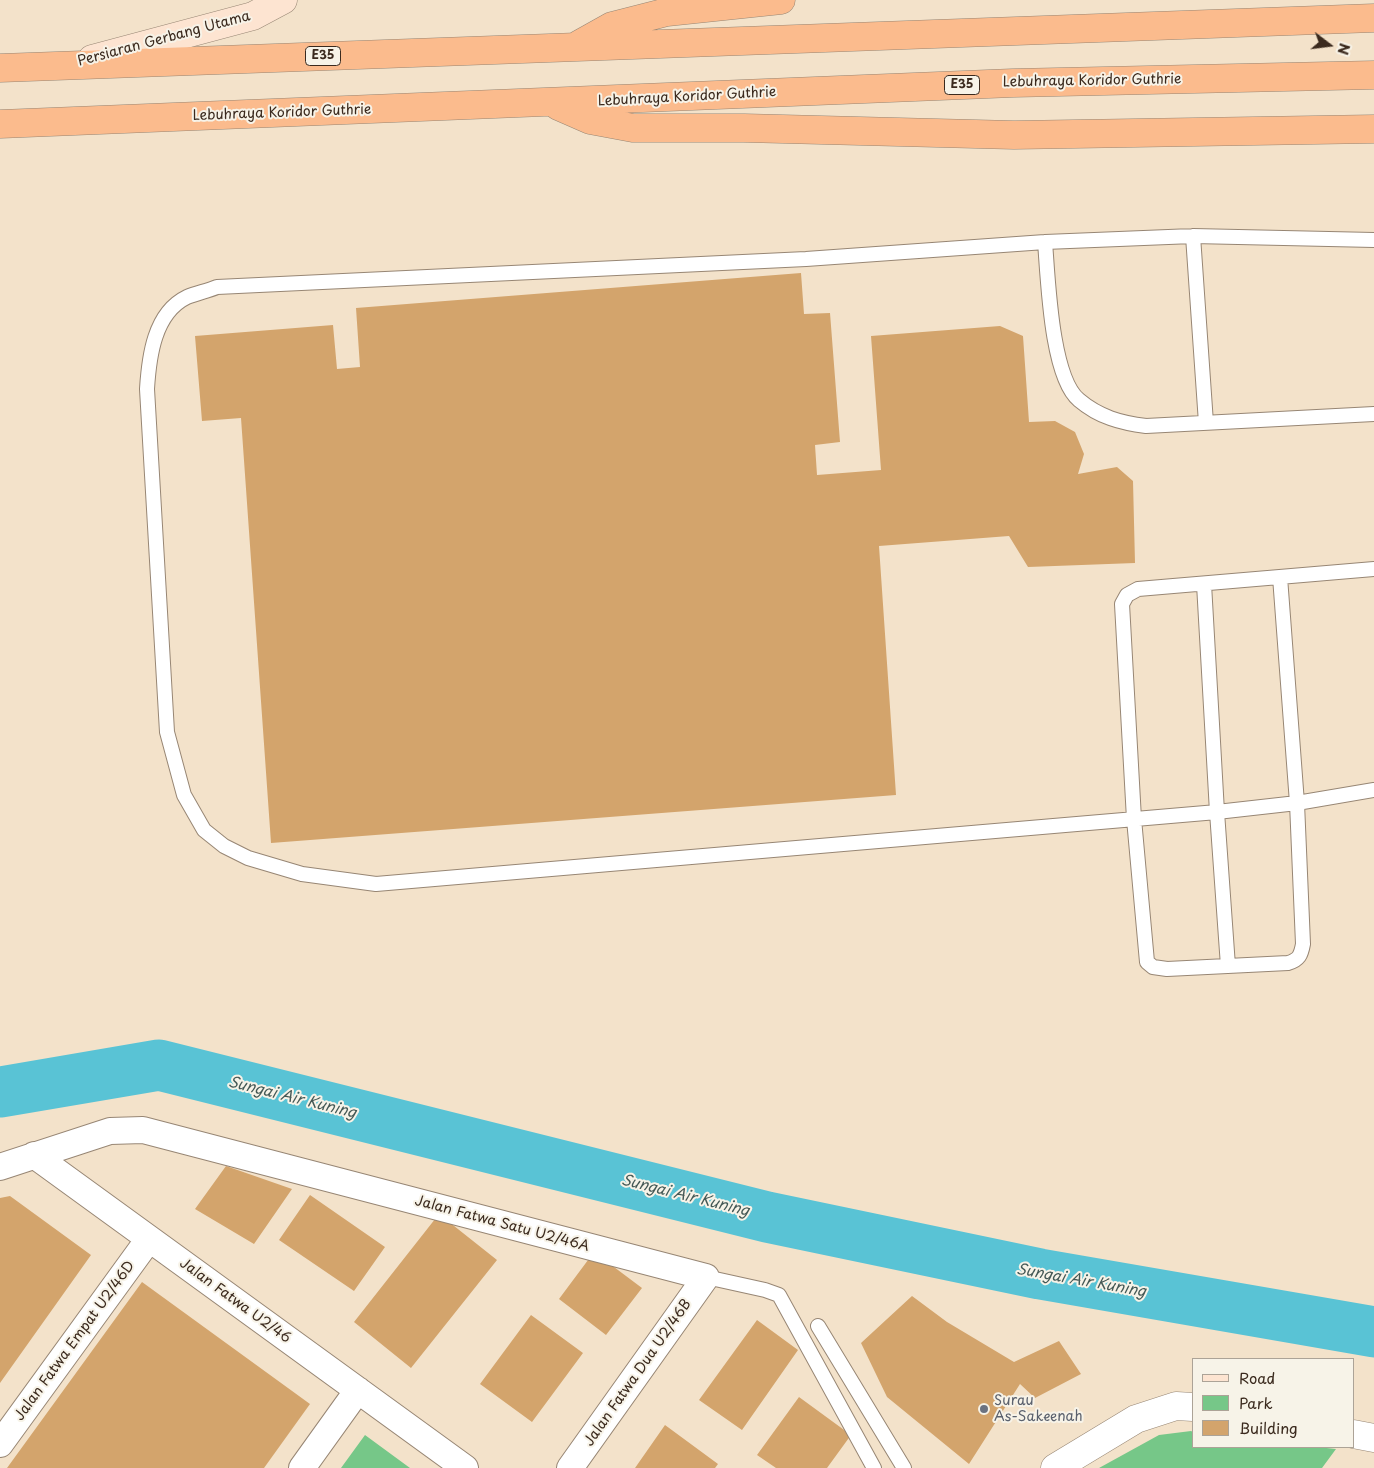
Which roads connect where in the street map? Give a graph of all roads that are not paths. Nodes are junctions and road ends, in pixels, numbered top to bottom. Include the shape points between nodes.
1 (283, 0) edge
2 (781, 0) edge
3 (1374, 18) edge
4 (575, 47) junction
5 (71, 65) junction
6 (0, 68) edge
7 (1374, 75) edge
8 (550, 103) junction
9 (0, 124) edge
10 (1374, 129) edge
11 (1193, 236) junction
12 (1374, 240) edge
13 (1045, 242) junction
14 (1374, 414) edge
15 (1206, 423) junction
16 (1374, 570) edge
17 (1280, 577) junction
18 (1204, 584) junction
19 (1374, 790) edge
20 (1297, 803) junction
21 (1217, 812) junction
22 (1134, 819) junction
23 (1228, 966) junction
24 (34, 1155) junction
25 (0, 1167) edge
26 (149, 1239) junction
27 (706, 1277) junction
28 (818, 1326) dead end
29 (358, 1390) junction
30 (1192, 1407) edge
31 (1354, 1434) edge
32 (1374, 1438) edge
33 (0, 1444) edge
34 (302, 1468) edge
35 (465, 1468) edge
36 (570, 1468) edge
37 (874, 1468) edge
38 (904, 1468) edge
39 (1055, 1468) edge

1 - 5 main road, Persiaran Gerbang Utama via 253,16
2 - 4 highway via 667,12 612,26
3 - 4 highway, E35
4 - 5 highway, E35
5 - 6 highway, E35
7 - 8 highway, Lebuhraya Koridor Guthrie / E35 via 1013,83
8 - 9 highway, Lebuhraya Koridor Guthrie / E35
8 - 10 highway via 590,120 633,128 1014,135
11 - 12 lane
11 - 13 lane
11 - 15 lane
13 - 15 lane via 1054,337 1062,374 1078,400 1107,418 1122,423 1146,426
13 - 22 lane via 806,259 217,287 186,297 162,321 148,363 167,732 184,795 204,830 224,846 248,858 302,874 376,884
14 - 15 lane
16 - 17 lane
17 - 18 lane
17 - 20 lane
18 - 21 lane
18 - 22 lane via 1138,589 1127,595 1122,604
19 - 20 lane
20 - 21 lane
20 - 23 lane via 1301,954 1296,961 1288,963
21 - 22 lane
21 - 23 lane
22 - 23 lane via 1147,962 1153,967 1167,969
24 - 25 street
24 - 26 street, Jalan Fatwa U2/46
24 - 27 street, Jalan Fatwa Satu U2/46A via 110,1131 143,1130
26 - 29 street, Jalan Fatwa U2/46
26 - 33 street, Jalan Fatwa Empat U2/46D
27 - 36 street, Jalan Fatwa Dua U2/46B
27 - 37 lane, Jalan Fatwa Satu U2/46A via 779,1295
28 - 38 lane
29 - 34 street
29 - 35 street, Jalan Fatwa U2/46
30 - 39 street via 1176,1406 1136,1419
31 - 32 street

